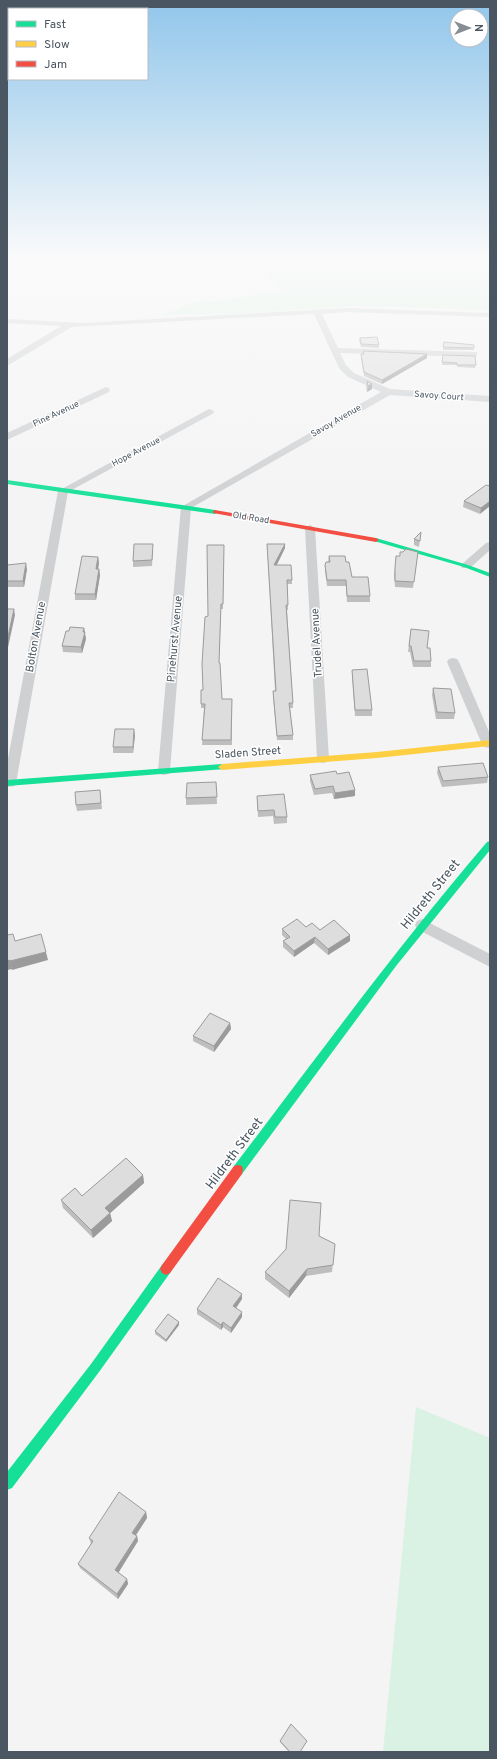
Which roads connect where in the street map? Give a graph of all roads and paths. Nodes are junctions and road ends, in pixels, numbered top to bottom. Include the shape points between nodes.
1 (42, 341) edge
2 (331, 341) edge
3 (335, 350) junction
4 (474, 354) edge
5 (7, 362) edge
6 (106, 390) dead end
7 (388, 392) junction
8 (490, 399) edge
9 (209, 412) dead end
10 (7, 437) edge
11 (7, 482) edge
12 (63, 491) junction
13 (186, 507) junction
14 (310, 528) junction
15 (490, 545) edge
16 (466, 566) junction
17 (490, 575) edge
18 (453, 662) dead end
19 (489, 743) edge
20 (323, 759) junction
21 (164, 771) junction
22 (8, 783) edge
23 (490, 844) edge
24 (422, 925) junction
25 (490, 961) edge
26 (7, 1483) edge

1 - 5 street
2 - 3 street
3 - 4 street
3 - 7 street via 342,366 350,375
6 - 10 street, Pine Avenue
7 - 8 street, Savoy Court
7 - 13 street, Savoy Avenue
9 - 12 street, Hope Avenue
11 - 12 street, Old Road
12 - 13 street, Old Road
12 - 22 street, Bolton Avenue
13 - 14 street, Old Road
13 - 21 street, Pinehurst Avenue
14 - 16 street, Old Road via 369,538
14 - 20 street, Trudel Avenue
15 - 16 street
16 - 17 street, Old Road
18 - 19 street
19 - 20 street, Sladen Street
20 - 21 street, Sladen Street
21 - 22 street, Sladen Street
23 - 24 street, Hildreth Street
24 - 25 street
24 - 26 street, Hildreth Street

